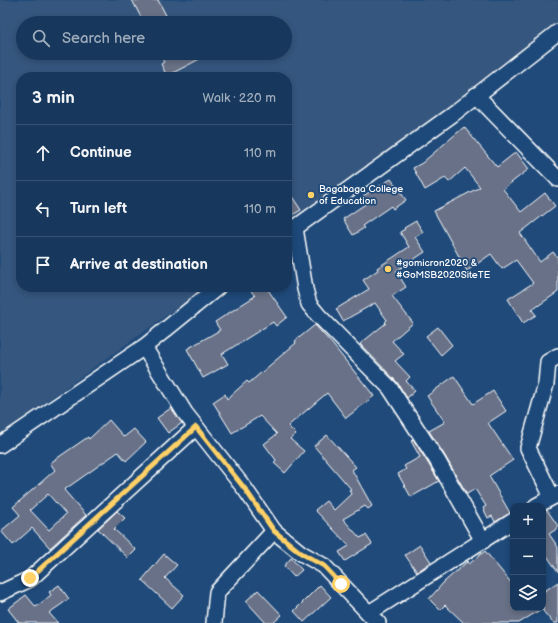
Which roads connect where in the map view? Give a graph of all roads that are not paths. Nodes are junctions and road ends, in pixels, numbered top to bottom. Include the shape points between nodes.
1 (558, 32) edge
2 (476, 95) junction
3 (558, 179) edge
4 (292, 230) edge
5 (292, 235) edge
6 (212, 292) edge
7 (144, 347) junction
8 (558, 356) edge
9 (196, 427) junction
10 (0, 445) edge
11 (555, 495) edge
12 (541, 503) edge
13 (510, 523) edge
14 (274, 531) junction
15 (483, 541) junction
16 (0, 593) edge
17 (374, 618) edge
18 (214, 623) edge

1 - 2 street
2 - 3 street
2 - 4 street
5 - 15 street via 309,304 390,388 437,460
6 - 7 street
7 - 9 street
7 - 10 street
8 - 11 street via 548,362 546,384 528,448
9 - 14 street
9 - 16 street via 30,578
11 - 12 street
13 - 15 street
14 - 17 street via 301,553 324,566
14 - 18 street via 217,592
15 - 17 street

